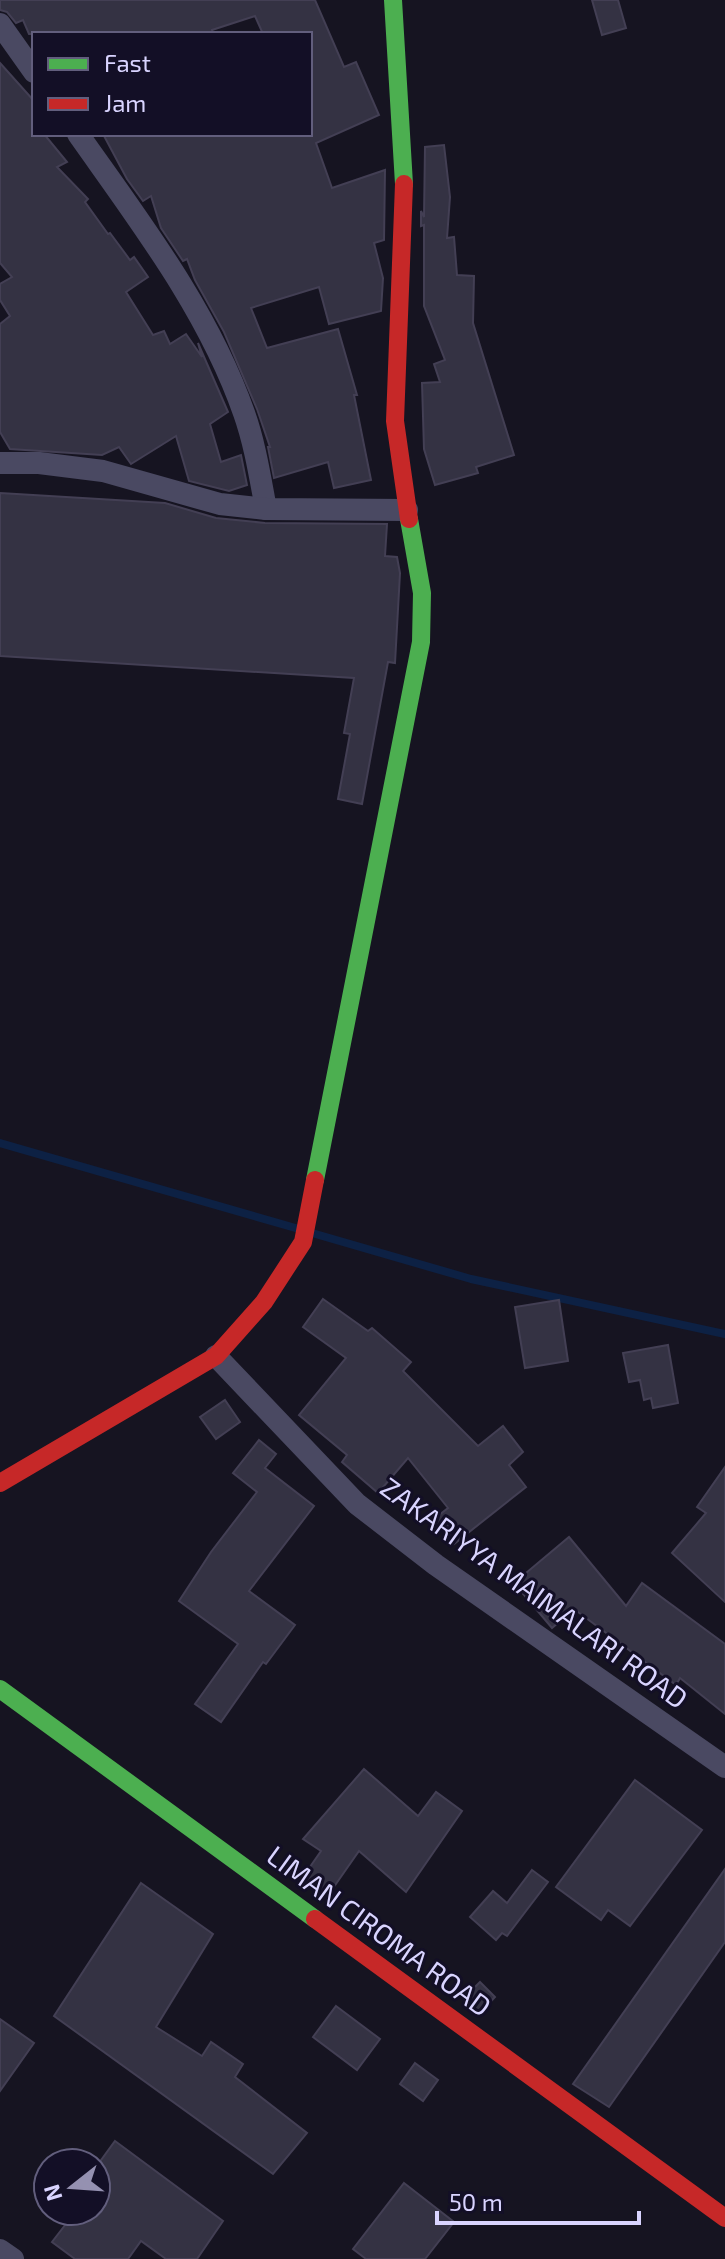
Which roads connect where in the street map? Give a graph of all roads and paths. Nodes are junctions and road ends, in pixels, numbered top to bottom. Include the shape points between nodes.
1 (393, 0) edge
2 (0, 24) edge
3 (32, 69) edge
4 (79, 136) edge
5 (0, 463) edge
6 (266, 509) junction
7 (407, 510) junction
8 (216, 1356) junction
9 (0, 1483) edge
10 (0, 1689) edge
11 (725, 1767) edge
12 (725, 2218) edge
13 (0, 2250) edge
14 (13, 2259) edge

1 - 7 street via 404,190 395,421
2 - 3 street
4 - 6 street via 195,305 243,411
5 - 6 street via 103,471 220,504
6 - 7 street
7 - 8 street via 422,593 421,642 305,1234 293,1261
8 - 9 street
8 - 11 street, ZAKARIYYA MAIMALARI ROAD via 357,1504
10 - 12 street, LIMAN CIROMA ROAD
13 - 14 street

